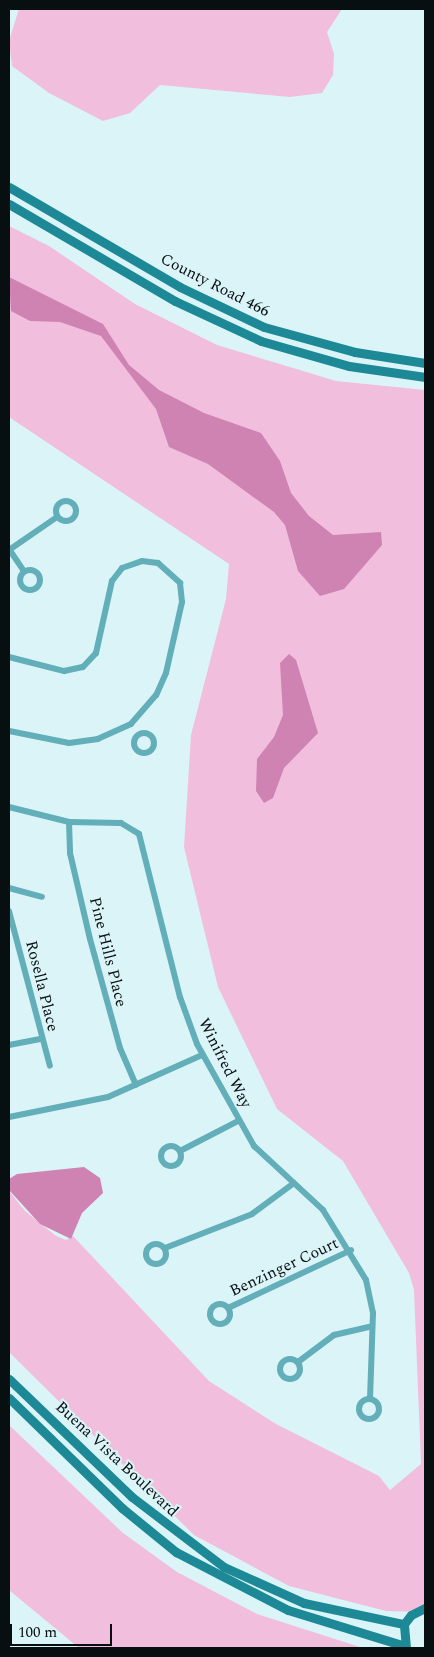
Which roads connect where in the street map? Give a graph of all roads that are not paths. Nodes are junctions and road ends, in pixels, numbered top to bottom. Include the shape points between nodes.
1 (9, 187) edge
2 (9, 204) edge
3 (425, 362) edge
4 (425, 377) edge
5 (57, 517) dead end
6 (9, 550) edge
7 (24, 571) dead end
8 (9, 657) edge
9 (131, 724) junction
10 (9, 731) edge
11 (138, 734) dead end
12 (9, 807) edge
13 (69, 822) junction
14 (9, 888) edge
15 (42, 897) dead end
16 (9, 912) edge
17 (41, 1039) junction
18 (9, 1045) edge
19 (202, 1055) junction
20 (50, 1066) dead end
21 (136, 1085) junction
22 (9, 1117) edge
23 (238, 1121) junction
24 (180, 1151) dead end
25 (294, 1183) junction
26 (165, 1248) dead end
27 (351, 1250) junction
28 (228, 1308) dead end
29 (372, 1326) junction
30 (298, 1362) dead end
31 (9, 1380) edge
32 (9, 1398) edge
33 (370, 1399) dead end
34 (425, 1600) edge
35 (423, 1608) edge
36 (404, 1624) junction
37 (406, 1647) edge

1 - 3 main road, County Road 466 via 180,287 264,328 355,352
2 - 4 main road, County Road 466 via 175,301 261,341 349,366
5 - 6 street
6 - 7 street
8 - 9 street via 64,670 83,667 96,653 116,574 142,561 166,567 180,583 183,596 170,659 156,695
9 - 10 street via 98,739 69,743
9 - 11 street
12 - 13 street, Winifred Way
13 - 19 street, Winifred Way via 121,823 139,834 180,997
13 - 21 street, Pine Hills Place via 70,853 90,939 120,1048
14 - 15 street
16 - 17 street, Rosella Place
17 - 18 street
17 - 20 street, Rosella Place
19 - 21 street
19 - 23 street, Winifred Way
21 - 22 street via 98,1100
23 - 24 street
23 - 25 street, Winifred Way via 254,1146
25 - 26 street via 252,1214
25 - 27 street, Winifred Way via 323,1210
27 - 28 street, Benzinger Court
27 - 29 street, Winifred Way via 370,1292
29 - 30 street via 334,1335
29 - 33 street, Winifred Way
31 - 36 main road, Buena Vista Boulevard via 67,1430 132,1497 224,1567 304,1603
32 - 37 main road, Buena Vista Boulevard via 122,1508 176,1552 288,1610
34 - 35 street
35 - 36 main road
36 - 37 main road

